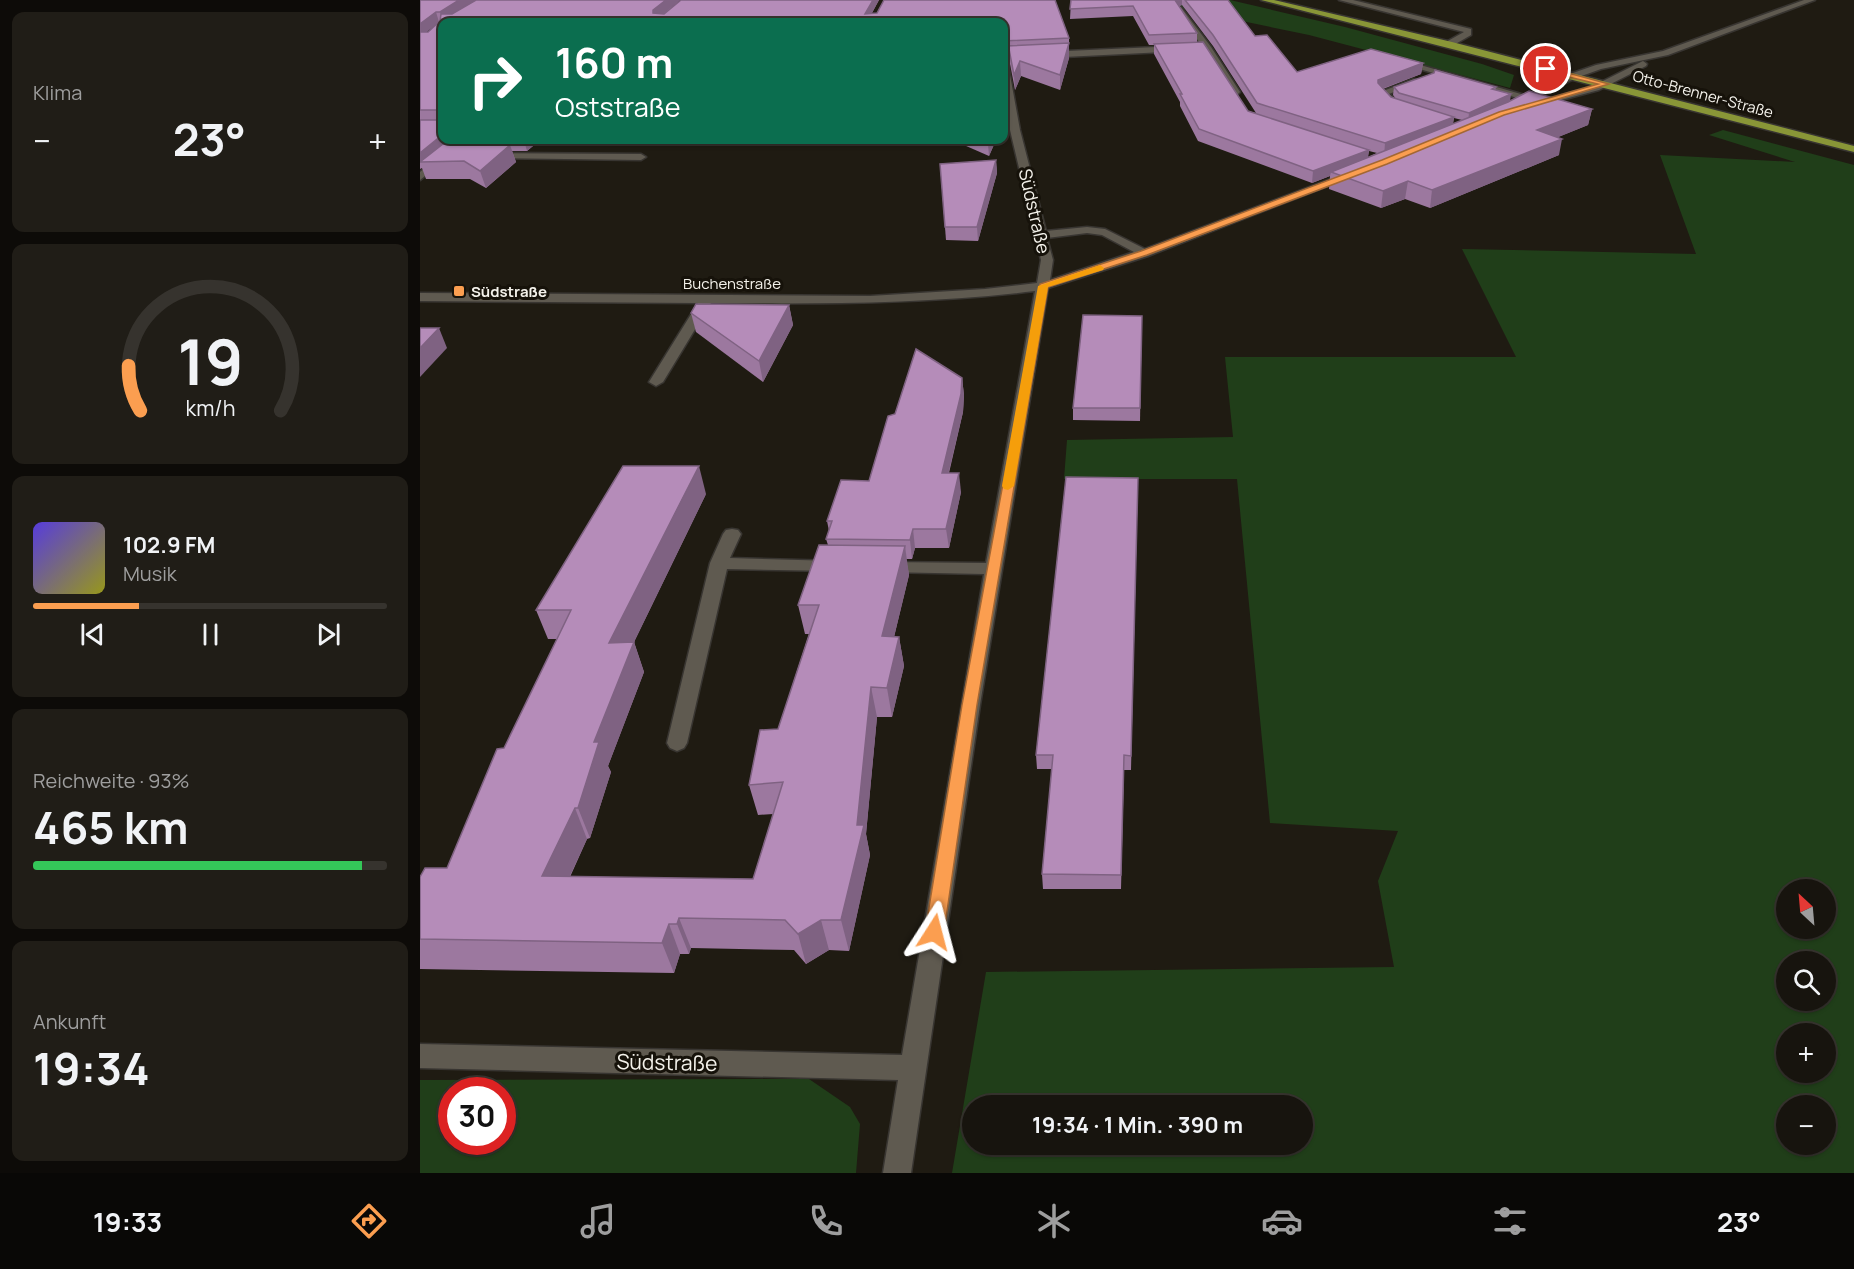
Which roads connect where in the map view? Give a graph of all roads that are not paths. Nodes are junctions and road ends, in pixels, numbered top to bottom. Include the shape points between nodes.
1 (1265, 0) edge
2 (1343, 0) edge
3 (1808, 0) edge
4 (1181, 9) edge
5 (1449, 44) junction
6 (1207, 47) junction
7 (1665, 53) junction
8 (1028, 55) edge
9 (1008, 56) edge
10 (1016, 56) edge
11 (1388, 58) edge
12 (1573, 76) junction
13 (1429, 77) edge
14 (1606, 84) junction
15 (1008, 88) edge
16 (1239, 98) edge
17 (1530, 99) junction
18 (1405, 108) edge
19 (1008, 130) edge
20 (1015, 130) junction
21 (460, 144) edge
22 (1854, 150) edge
23 (446, 156) junction
24 (468, 156) edge
25 (480, 156) edge
26 (641, 157) dead end
27 (420, 167) edge
28 (432, 167) junction
29 (1362, 170) edge
30 (420, 177) edge
31 (1041, 235) junction
32 (1144, 253) junction
33 (1043, 286) junction
34 (420, 297) edge
35 (707, 299) junction
36 (656, 382) dead end
37 (732, 534) dead end
38 (719, 563) junction
39 (994, 569) junction
40 (676, 743) dead end
41 (420, 1056) edge
42 (914, 1068) junction
43 (897, 1173) edge

1 - 5 main road, Otto-Brenner-Straße
2 - 5 street via 1468,31
3 - 7 street
4 - 6 street
5 - 12 main road, Otto-Brenner-Straße
6 - 8 street
6 - 16 street
7 - 12 street
7 - 14 street
9 - 10 street
11 - 17 street
12 - 14 main road, Otto-Brenner-Straße
12 - 17 street
13 - 18 street via 1383,93 1394,105
14 - 17 street via 1511,110
14 - 22 main road, Otto-Brenner-Straße
15 - 20 street, Südstraße
19 - 20 street
20 - 31 street, Südstraße
21 - 23 street
23 - 24 street
23 - 28 street
25 - 26 street
27 - 28 street
28 - 30 street
29 - 32 street, Buchenstraße
31 - 32 street via 1105,231
31 - 33 street, Südstraße via 1047,260
32 - 33 street, Buchenstraße
33 - 35 street, Buchenstraße via 870,300
33 - 39 street, Südstraße
34 - 35 street, Buchenstraße
35 - 36 street
37 - 38 street
38 - 39 street
38 - 40 street
39 - 42 street, Südstraße
41 - 42 street, Südstraße
42 - 43 street, Südstraße

